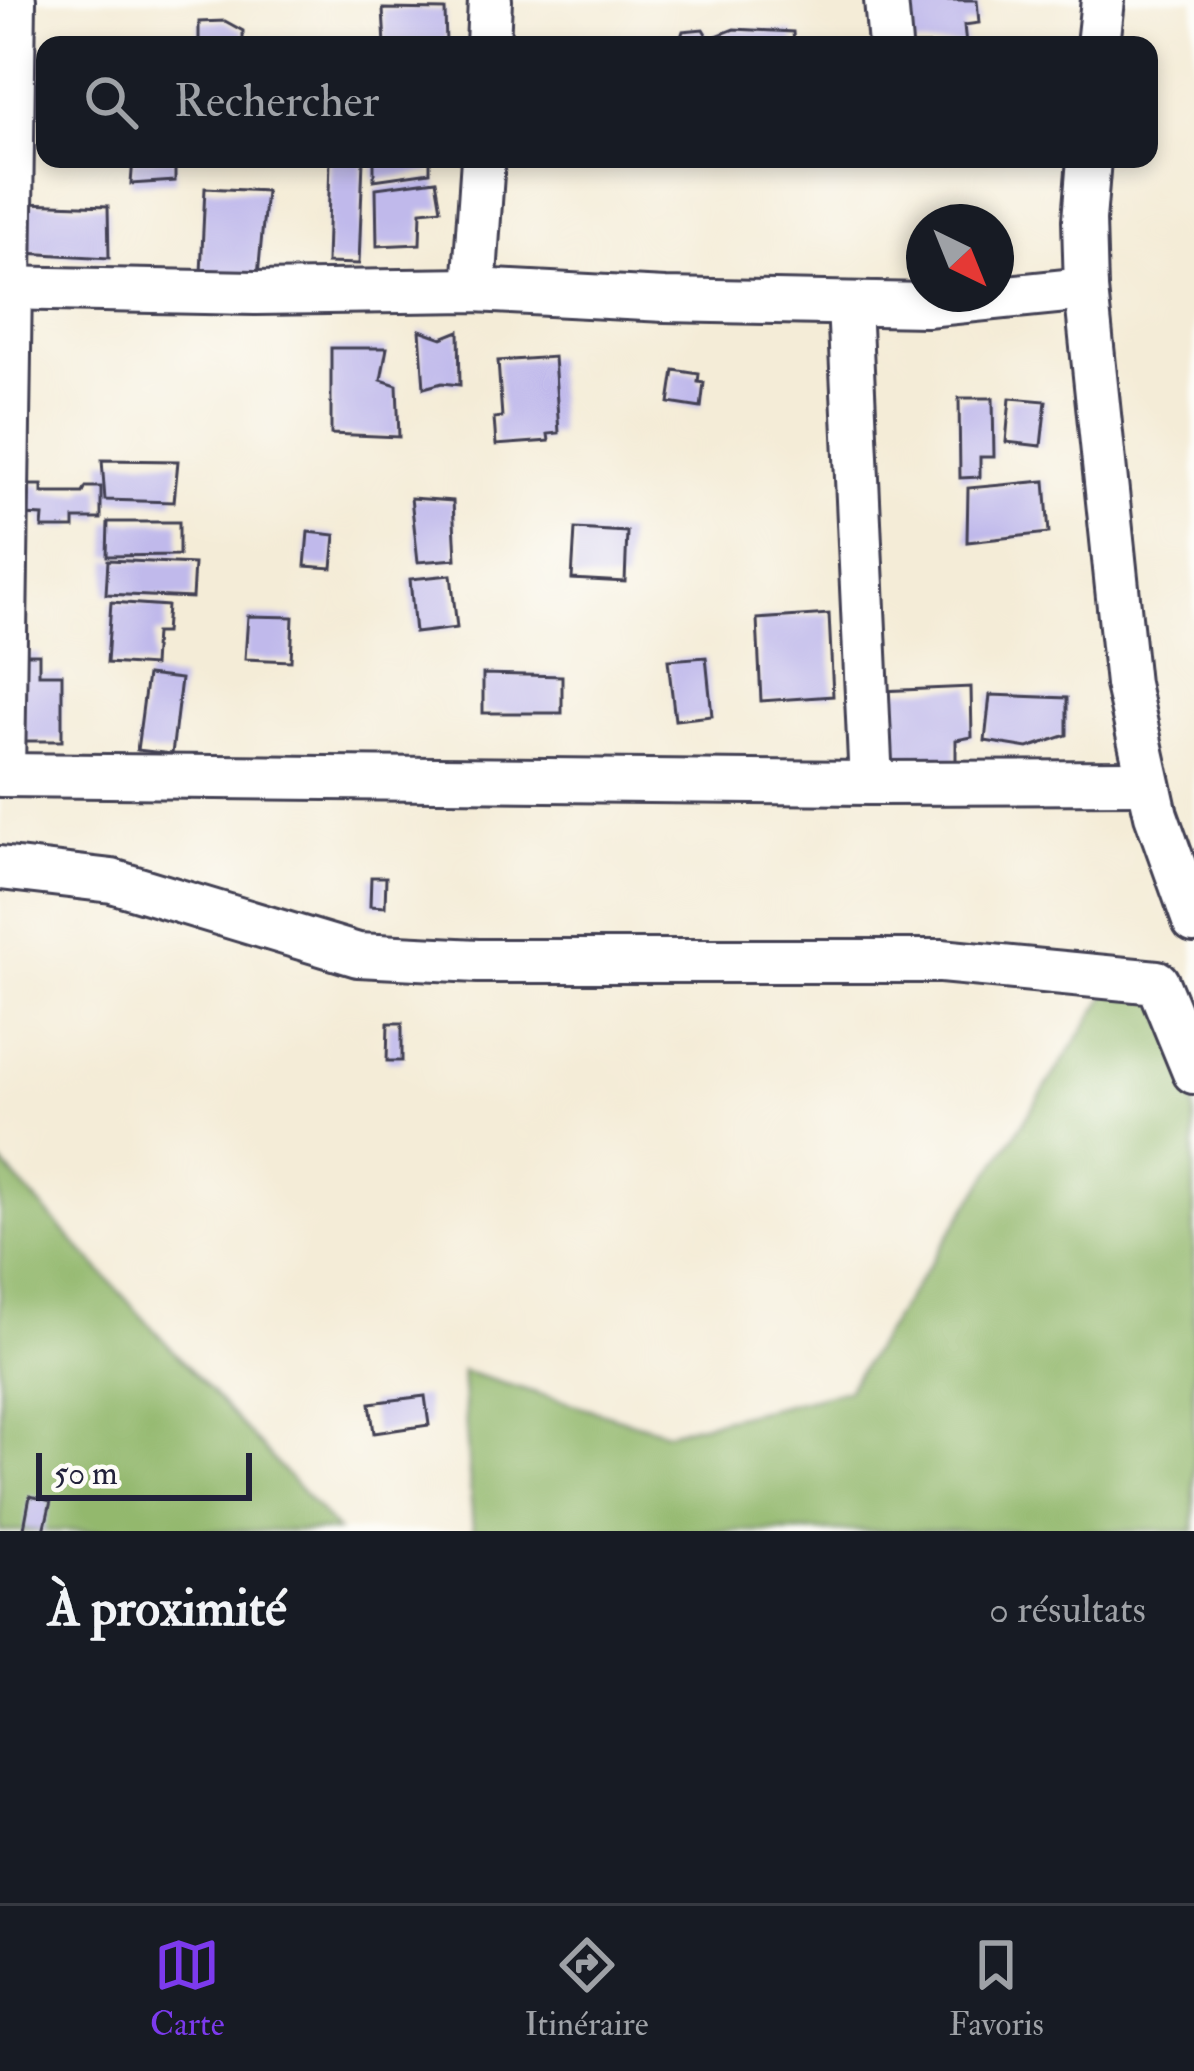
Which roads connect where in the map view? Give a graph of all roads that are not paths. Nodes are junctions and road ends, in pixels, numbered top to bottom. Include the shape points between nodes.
1 (0, 0) edge
2 (16, 0) edge
3 (490, 0) edge
4 (886, 0) edge
5 (1103, 0) edge
6 (488, 36) edge
7 (889, 36) edge
8 (1099, 36) edge
9 (482, 168) edge
10 (1088, 168) edge
11 (6, 288) edge
12 (1086, 289) junction
13 (475, 290) junction
14 (849, 304) junction
15 (1, 775) edge
16 (1148, 782) junction
17 (871, 783) junction
18 (0, 868) edge
19 (1194, 921) edge
20 (1194, 1072) edge

1 - 2 street
2 - 11 street
3 - 6 street
4 - 7 street
5 - 8 street
9 - 13 street
10 - 12 street
11 - 13 street
11 - 15 street
12 - 14 street
12 - 16 street via 1121,640
13 - 14 street
14 - 17 street
15 - 17 street
16 - 17 street
16 - 19 street
18 - 20 street via 112,881 358,955 940,961 1157,982

